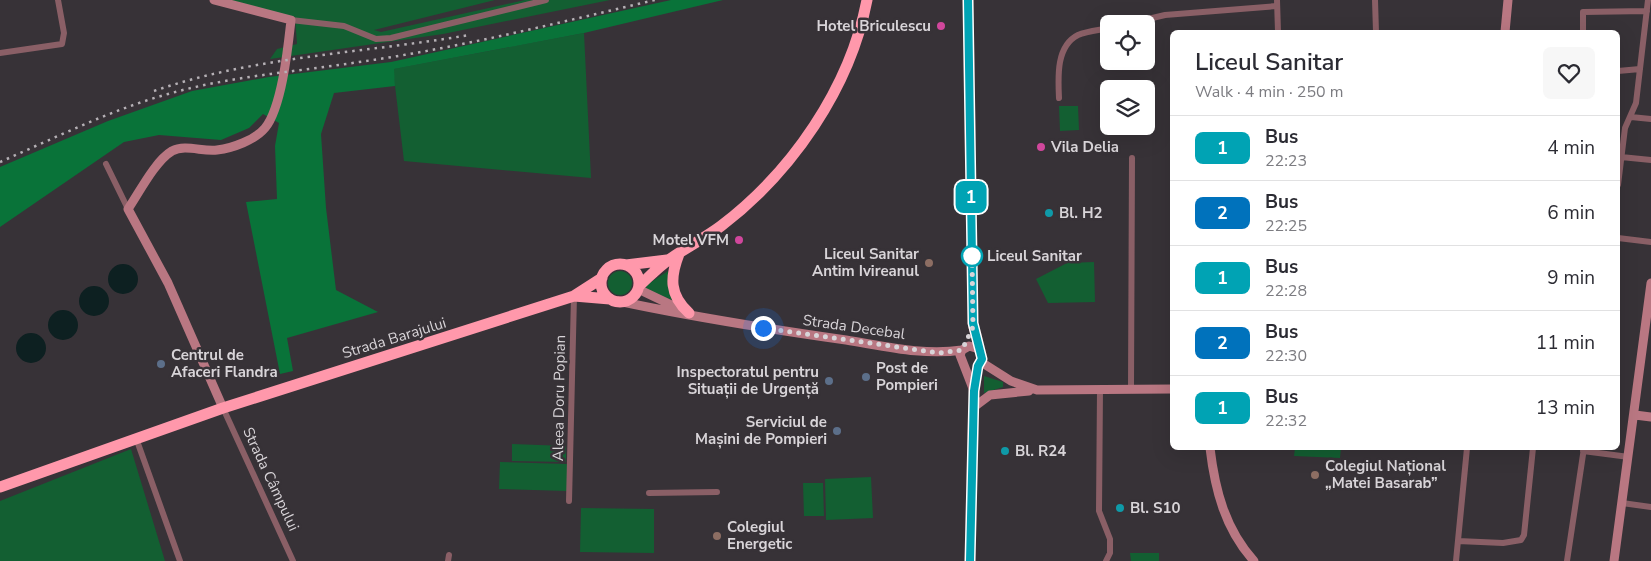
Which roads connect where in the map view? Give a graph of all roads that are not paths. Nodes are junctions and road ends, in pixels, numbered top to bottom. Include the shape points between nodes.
1 (58, 0) edge
2 (214, 0) edge
3 (546, 0) edge
4 (867, 0) edge
5 (968, 0) edge
6 (1375, 0) edge
7 (1508, 0) edge
8 (1648, 0) edge
9 (1277, 3) edge
10 (1648, 15) edge
11 (1155, 17) edge
12 (291, 20) junction
13 (1100, 30) edge
14 (1278, 30) edge
15 (1376, 30) edge
16 (1506, 30) edge
17 (1583, 30) edge
18 (0, 53) edge
19 (1640, 69) junction
20 (1620, 71) edge
21 (1059, 98) dead end
22 (1632, 117) junction
23 (1651, 119) edge
24 (1621, 157) junction
25 (1132, 158) dead end
26 (1651, 160) edge
27 (106, 164) dead end
28 (1620, 166) edge
29 (128, 210) junction
30 (1620, 238) edge
31 (1651, 242) edge
32 (674, 257) junction
33 (626, 265) junction
34 (602, 278) junction
35 (1651, 283) edge
36 (638, 288) junction
37 (574, 296) junction
38 (614, 300) junction
39 (689, 313) junction
40 (1649, 314) edge
41 (704, 318) junction
42 (973, 327) junction
43 (964, 349) junction
44 (979, 349) junction
45 (940, 353) junction
46 (962, 363) junction
47 (980, 364) junction
48 (1132, 389) junction
49 (1170, 389) edge
50 (1037, 390) junction
51 (1100, 390) junction
52 (974, 391) junction
53 (974, 407) junction
54 (223, 408) junction
55 (1634, 415) junction
56 (1651, 417) edge
57 (136, 438) junction
58 (1210, 450) edge
59 (1467, 450) edge
60 (1533, 450) edge
61 (1583, 450) edge
62 (1629, 457) junction
63 (0, 487) edge
64 (717, 492) dead end
65 (649, 493) dead end
66 (569, 501) dead end
67 (1622, 503) junction
68 (1651, 507) edge
69 (1458, 541) junction
70 (180, 561) edge
71 (293, 561) edge
72 (970, 561) edge
73 (1106, 561) edge
74 (1254, 561) edge
75 (1456, 561) edge
76 (1567, 561) edge
77 (1614, 561) edge

1 - 18 street via 64,33 62,44
2 - 12 street
3 - 12 street via 392,38 376,38 336,24
4 - 32 highway via 851,54 840,78 798,148 745,206
5 - 42 street
6 - 15 street
7 - 16 street
8 - 10 street
9 - 11 street
9 - 14 street
10 - 17 street via 1583,12
10 - 19 street
12 - 29 street via 282,83 272,116 260,133 226,148 172,151 157,166
13 - 21 street via 1078,35 1068,44 1060,58
19 - 20 street
19 - 22 street
22 - 23 street
22 - 24 street via 1625,128
24 - 26 street
24 - 28 street
25 - 48 street
27 - 29 street
29 - 54 street via 168,283
30 - 31 street
32 - 33 highway
32 - 36 highway
32 - 39 highway via 673,288
33 - 34 highway via 613,266
33 - 36 highway via 638,276
34 - 37 highway, Strada Barajului
34 - 38 highway via 603,290
35 - 40 street
36 - 38 highway via 630,299
36 - 39 street, Strada Decebal
37 - 38 highway, Strada Barajului
37 - 54 highway, Strada Barajului
37 - 66 street, Aleea Doru Popian
38 - 41 street, Strada Decebal
39 - 41 street, Strada Decebal
40 - 55 street
41 - 45 street, Strada Decebal
42 - 43 street
42 - 44 street
43 - 44 street via 972,346
43 - 45 street, Strada Decebal
43 - 46 street
44 - 47 street via 982,355
45 - 46 street, Strada Decebal
46 - 47 street via 972,369
46 - 52 street
47 - 50 street via 1011,381
47 - 52 street
48 - 49 street
48 - 51 street
50 - 51 street
50 - 53 street via 999,392
51 - 73 street via 1099,510 1110,539 1110,553
52 - 53 street
53 - 72 street
54 - 57 highway, Strada Barajului
54 - 71 street, Strada Câmpului
55 - 56 street
55 - 62 street
57 - 63 highway, Strada Barajului
57 - 70 street
58 - 74 street via 1220,504 1244,550
59 - 69 street
60 - 69 street via 1521,540 1503,543
61 - 62 street
61 - 76 street
62 - 67 street
64 - 65 street
67 - 68 street
67 - 77 street
69 - 75 street

